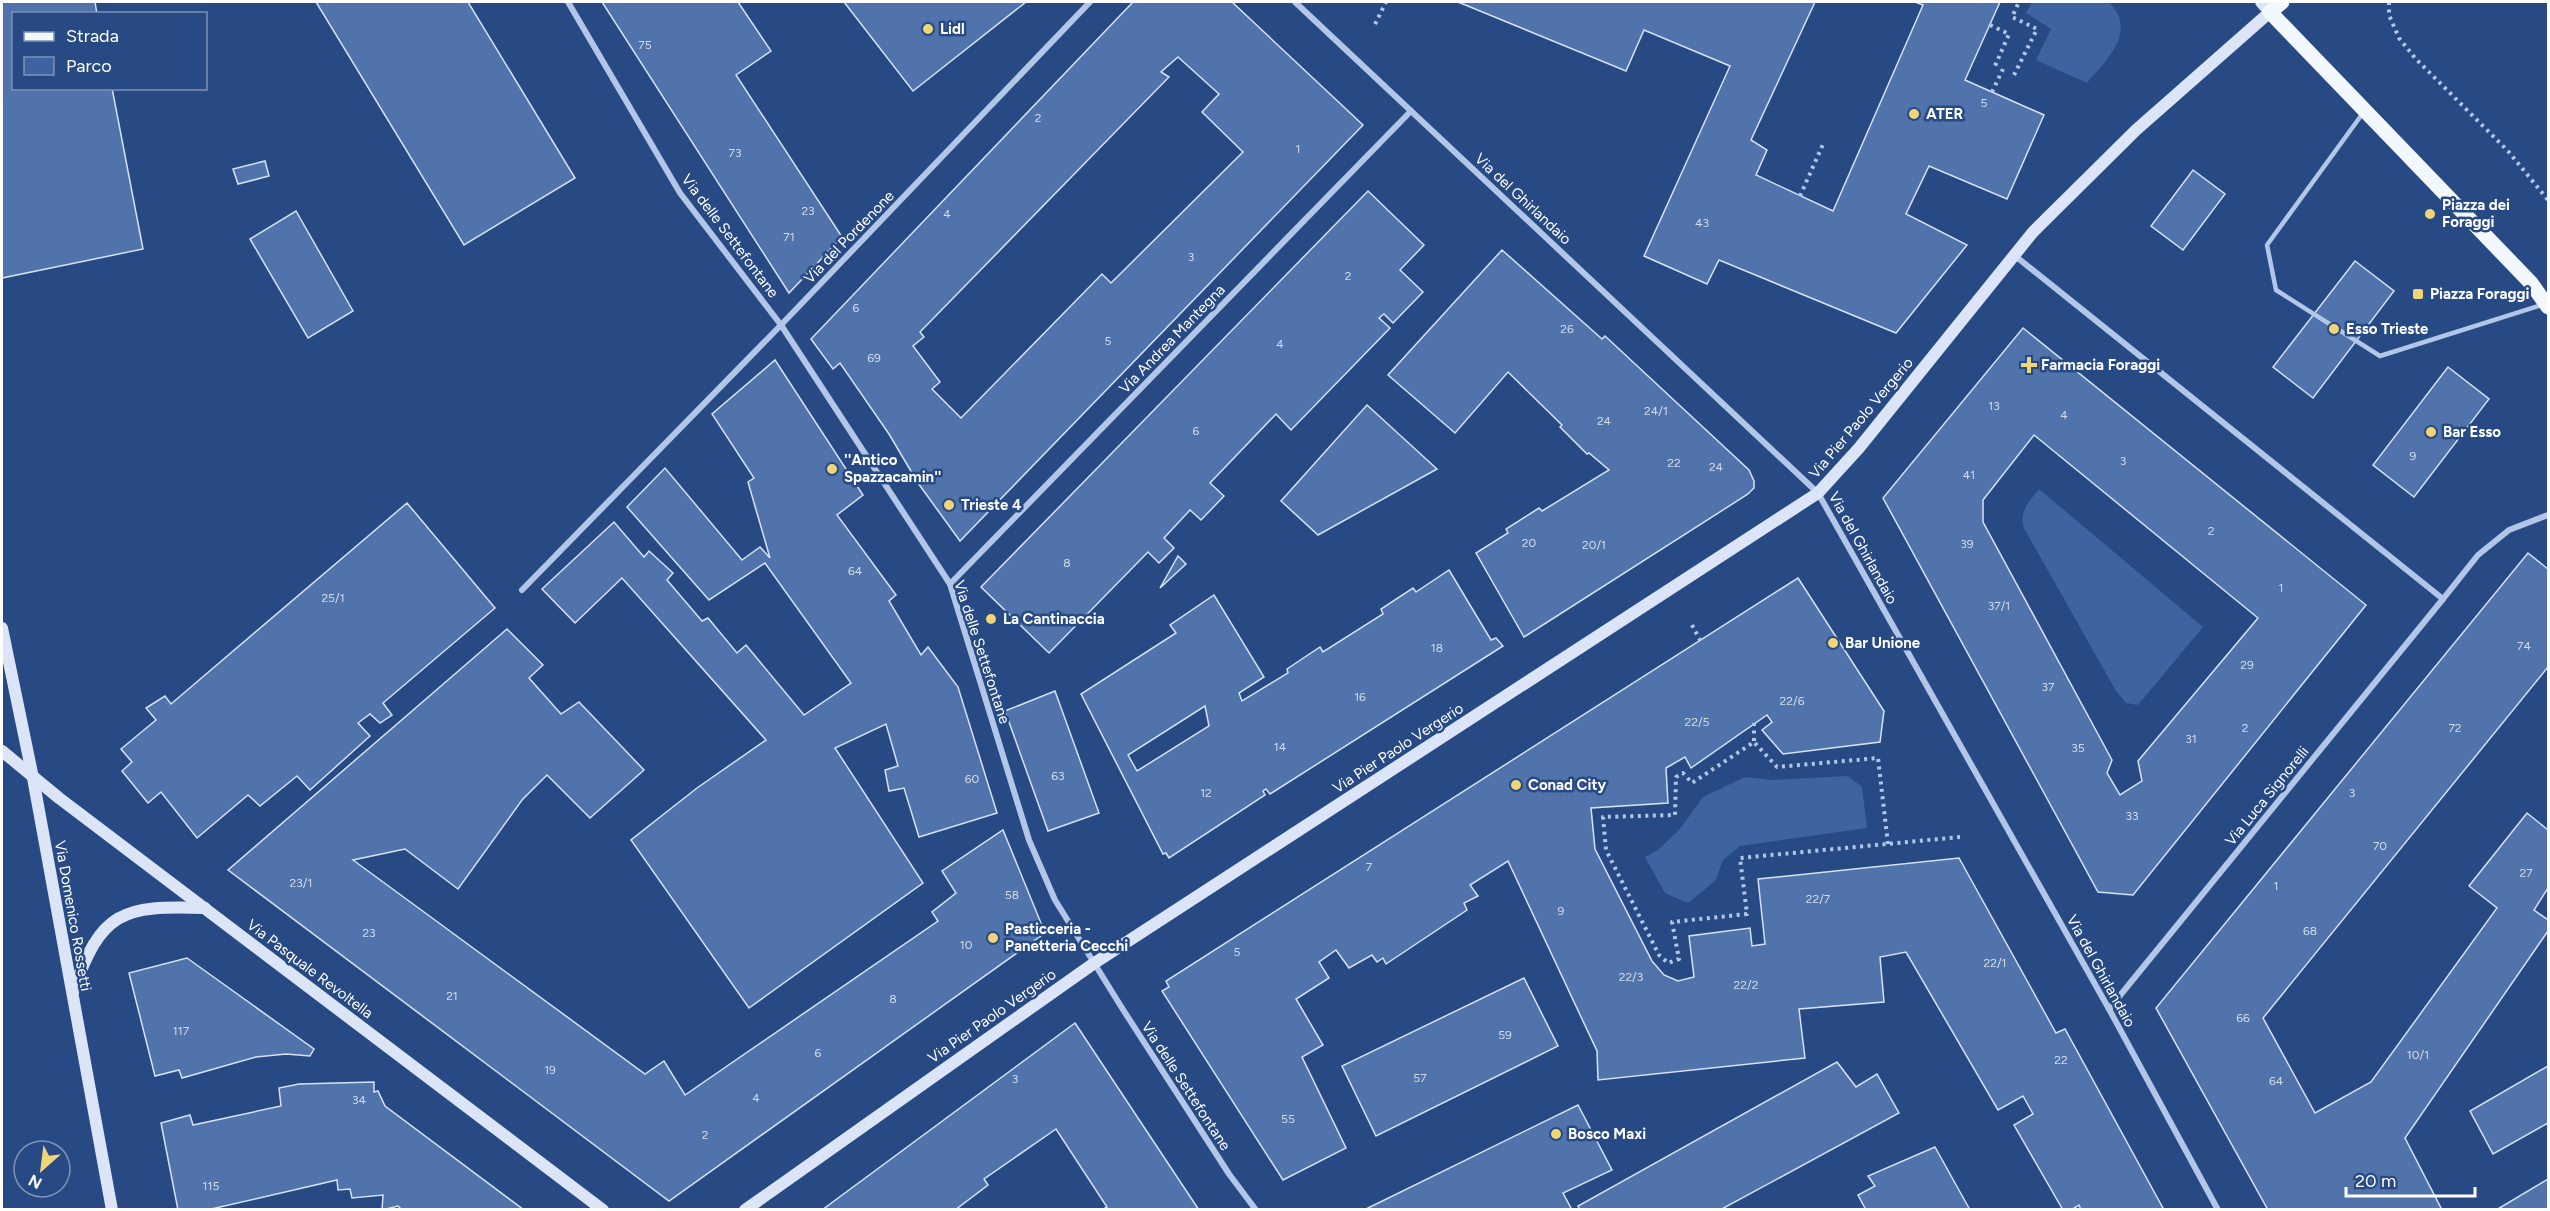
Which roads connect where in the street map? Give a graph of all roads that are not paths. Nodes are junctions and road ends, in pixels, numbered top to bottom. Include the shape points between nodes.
1 (568, 2) edge
2 (1090, 2) edge
3 (1295, 2) edge
4 (2271, 5) edge
5 (1412, 111) junction
6 (2365, 111) junction
7 (2014, 255) junction
8 (2547, 305) edge
9 (781, 325) junction
10 (1818, 493) junction
11 (2548, 515) edge
12 (950, 584) junction
13 (522, 590) dead end
14 (2443, 599) junction
15 (2, 628) edge
16 (2, 751) edge
17 (33, 778) junction
18 (205, 908) junction
19 (1093, 964) junction
20 (72, 993) junction
21 (2109, 1009) junction
22 (112, 1209) edge
23 (603, 1209) edge
24 (745, 1209) edge
25 (1256, 1209) edge
26 (2218, 1209) edge

1 - 9 street, Via delle Settefontane via 680,193
2 - 9 street, Via del Pordenone
3 - 5 street, Via del Ghirlandaio
4 - 6 main road
4 - 7 main road via 2136,130
5 - 10 street, Via del Ghirlandaio
5 - 12 street, Via Andrea Mantegna
6 - 8 main road via 2531,283
6 - 8 lane via 2268,245 2276,290 2380,356
7 - 10 main road, Via Pier Paolo Vergerio via 1859,448
7 - 14 street
9 - 12 street, Via delle Settefontane
9 - 13 street, Via del Pordenone
10 - 19 main road, Via Pier Paolo Vergerio
10 - 21 street, Via del Ghirlandaio
11 - 14 street via 2509,530 2478,555
12 - 19 street, Via delle Settefontane via 1029,840 1056,900
14 - 21 street, Via Luca Signorelli
15 - 17 main road, Via Domenico Rossetti
16 - 17 main road, Via Pasquale Revoltella
17 - 18 main road, Via Pasquale Revoltella
17 - 20 main road, Via Domenico Rossetti
18 - 20 main road via 146,909 124,914 105,927 86,955
18 - 23 main road, Via Pasquale Revoltella
19 - 24 main road, Via Pier Paolo Vergerio
19 - 25 street, Via delle Settefontane via 1229,1174
20 - 22 main road, Via Domenico Rossetti
21 - 26 street, Via del Ghirlandaio

